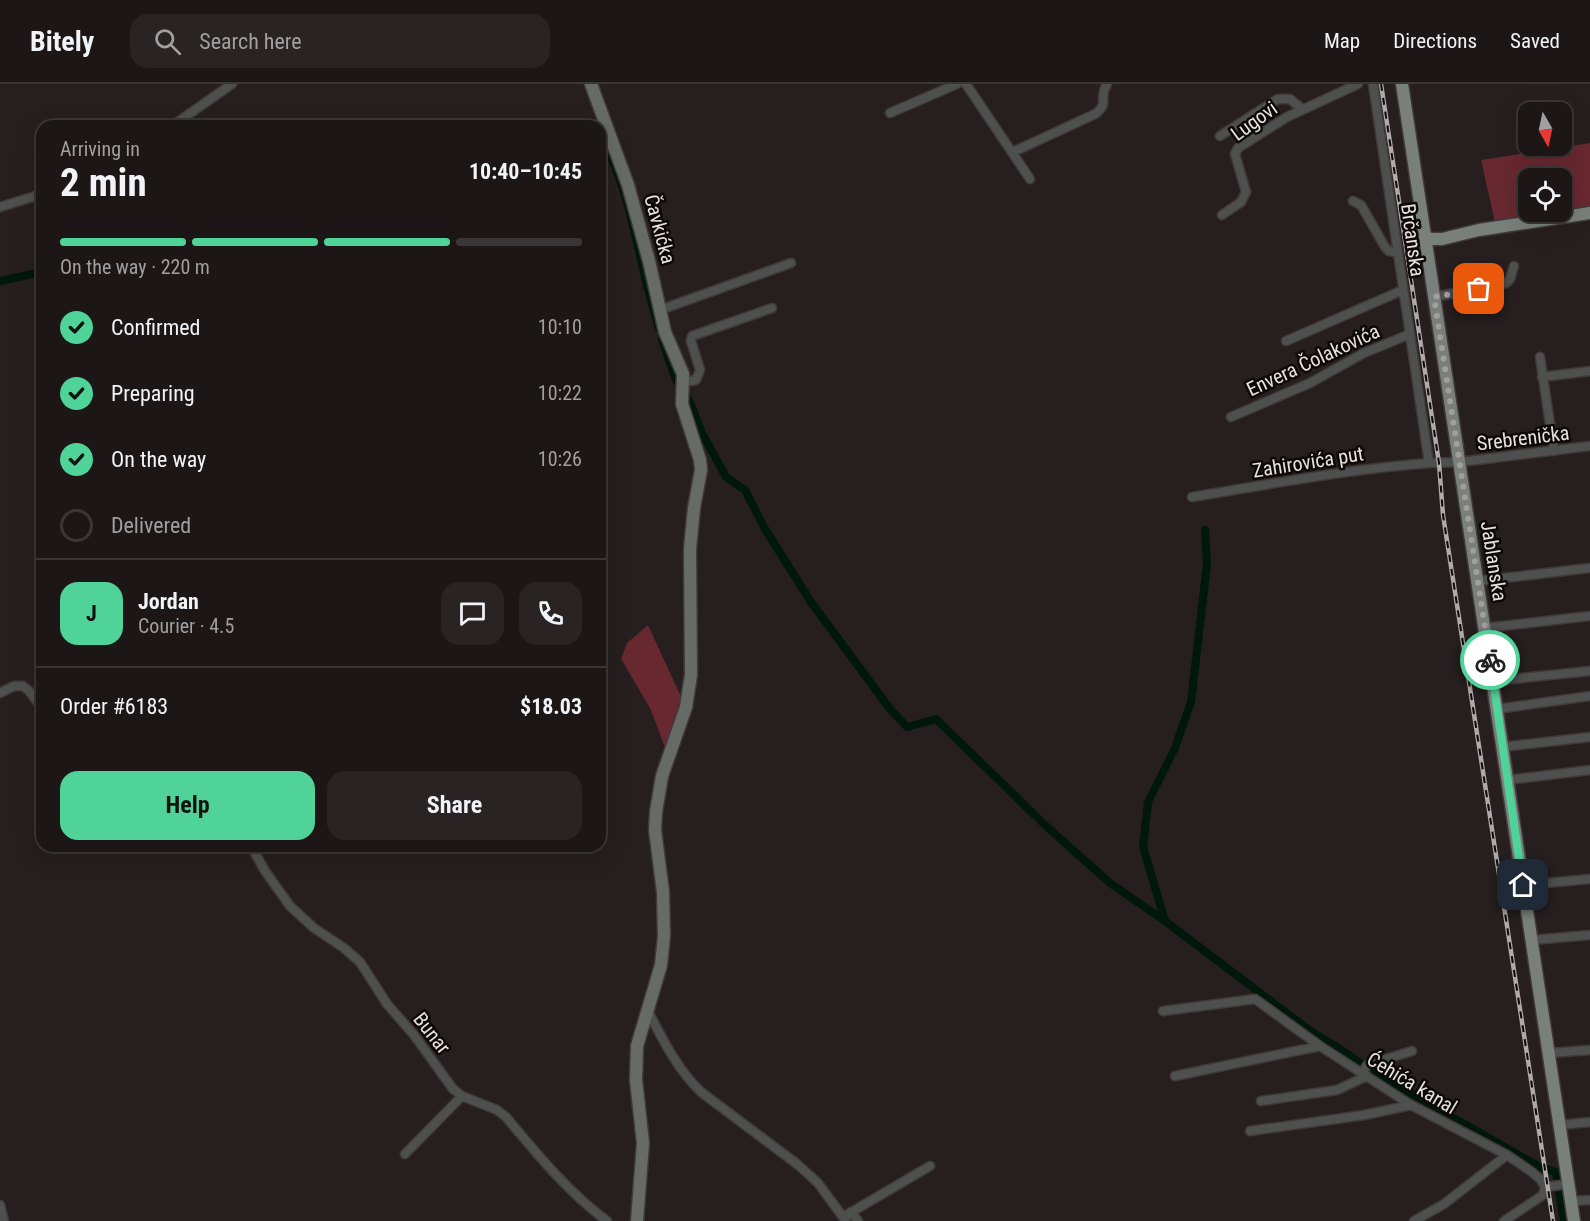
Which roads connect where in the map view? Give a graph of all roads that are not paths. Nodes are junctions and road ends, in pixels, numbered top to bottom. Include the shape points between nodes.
1 (232, 84) edge
2 (591, 84) edge
3 (957, 84) edge
4 (966, 84) edge
5 (1107, 84) edge
6 (1358, 84) edge
7 (1373, 84) edge
8 (1402, 84) edge
9 (1302, 109) junction
10 (890, 113) dead end
11 (180, 120) edge
12 (604, 120) edge
13 (606, 125) edge
14 (1220, 135) dead end
15 (1013, 152) junction
16 (1030, 178) dead end
17 (36, 196) edge
18 (1353, 201) dead end
19 (0, 207) edge
20 (1590, 213) edge
21 (1222, 215) dead end
22 (1479, 230) junction
23 (1425, 235) junction
24 (1449, 237) junction
25 (1398, 253) junction
26 (791, 263) dead end
27 (1514, 266) dead end
28 (1430, 272) junction
29 (1403, 290) junction
30 (1434, 297) junction
31 (771, 308) dead end
32 (660, 310) junction
33 (1410, 334) junction
34 (1286, 341) dead end
35 (1540, 357) dead end
36 (1590, 371) edge
37 (1542, 376) junction
38 (683, 388) junction
39 (1231, 417) dead end
40 (1590, 446) edge
41 (1554, 451) junction
42 (1460, 462) junction
43 (1429, 463) junction
44 (1192, 497) dead end
45 (1590, 568) edge
46 (1478, 581) junction
47 (1590, 616) edge
48 (1485, 628) junction
49 (1590, 671) edge
50 (1492, 681) junction
51 (0, 693) edge
52 (1590, 696) edge
53 (36, 700) edge
54 (1497, 710) junction
55 (1590, 738) edge
56 (1502, 747) junction
57 (1590, 770) edge
58 (1508, 780) junction
59 (254, 852) edge
60 (1590, 879) edge
61 (1523, 885) junction
62 (1590, 935) edge
63 (1532, 940) junction
64 (648, 1011) junction
65 (1162, 1011) dead end
66 (1320, 1046) junction
67 (1590, 1050) edge
68 (1412, 1051) dead end
69 (1549, 1053) junction
70 (1365, 1071) junction
71 (1175, 1076) dead end
72 (462, 1096) junction
73 (1261, 1101) dead end
74 (1411, 1104) junction
75 (1590, 1122) edge
76 (1560, 1125) junction
77 (1250, 1131) dead end
78 (405, 1154) dead end
79 (1507, 1155) junction
80 (930, 1166) dead end
81 (1567, 1184) junction
82 (1548, 1187) junction
83 (1590, 1200) edge
84 (1571, 1201) junction
85 (0, 1205) edge
86 (847, 1217) edge
87 (4, 1221) edge
88 (607, 1221) edge
89 (637, 1221) edge
90 (858, 1221) edge
91 (1414, 1221) edge
92 (1504, 1221) edge
93 (1574, 1221) edge

1 - 11 street
2 - 12 street, Čavkićka
3 - 10 street
4 - 15 street
5 - 15 street via 1102,93 1104,105 1095,114
6 - 9 street, Lugovi
7 - 25 street, Brčanska
8 - 23 main road, Jablanska
9 - 14 street via 1290,99 1278,99
9 - 21 street, Lugovi via 1236,150 1246,192 1240,202
13 - 32 street, Čavkićka via 628,185
15 - 16 street
17 - 19 street
18 - 25 street via 1361,205 1385,247
20 - 22 main road
22 - 23 main road
22 - 24 main road
23 - 24 main road via 1431,240
23 - 28 main road, Jablanska
24 - 28 main road
25 - 29 street, Brčanska
26 - 32 street
27 - 30 street via 1506,283
28 - 30 main road, Jablanska
29 - 33 street, Brčanska
29 - 34 street
30 - 42 main road, Jablanska
31 - 38 street via 692,336 700,370 696,380
32 - 38 street, Čavkićka via 683,374
33 - 39 street, Envera Čolakovića
33 - 43 street, Brčanska
35 - 37 street
36 - 37 street
37 - 41 street
38 - 64 street, Čavkićka via 682,404 701,470 690,549 691,675 686,707 662,776 656,812 664,936
40 - 41 street, Srebrenička
41 - 42 street, Srebrenička
42 - 43 street, Srebrenička
42 - 46 main road, Jablanska
43 - 44 street, Zahirovića put via 1357,470
45 - 46 street
46 - 48 main road, Jablanska
47 - 48 street
48 - 50 main road, Jablanska
49 - 50 street
50 - 54 main road, Jablanska
51 - 53 street via 23,686
52 - 54 street
54 - 56 main road, Jablanska
55 - 56 street
56 - 58 main road, Jablanska
57 - 58 street
58 - 61 main road, Jablanska
59 - 72 street, Bunar via 290,906 360,962 387,1004
60 - 61 street
61 - 63 main road, Jablanska
62 - 63 street
63 - 69 main road, Jablanska
64 - 86 street via 689,1081 797,1164
64 - 89 street, Čavkićka via 635,1062 644,1143
65 - 66 street, Ćehića kanal via 1246,999 1258,1001
66 - 70 street, Ćehića kanal
66 - 71 street
67 - 69 street
68 - 70 street
69 - 76 main road, Jablanska
70 - 73 street via 1337,1090
70 - 74 street, Ćehića kanal
72 - 78 street
72 - 88 street, Bunar via 506,1117 569,1189
74 - 77 street via 1364,1115
74 - 79 street, Ćehića kanal
75 - 76 street
76 - 81 main road, Jablanska
79 - 82 street, Ćehića kanal
79 - 91 street via 1444,1204
80 - 86 street
81 - 82 street
81 - 84 main road, Jablanska
82 - 92 street via 1543,1195
83 - 84 street
84 - 93 main road, Jablanska
85 - 87 street
86 - 90 street

